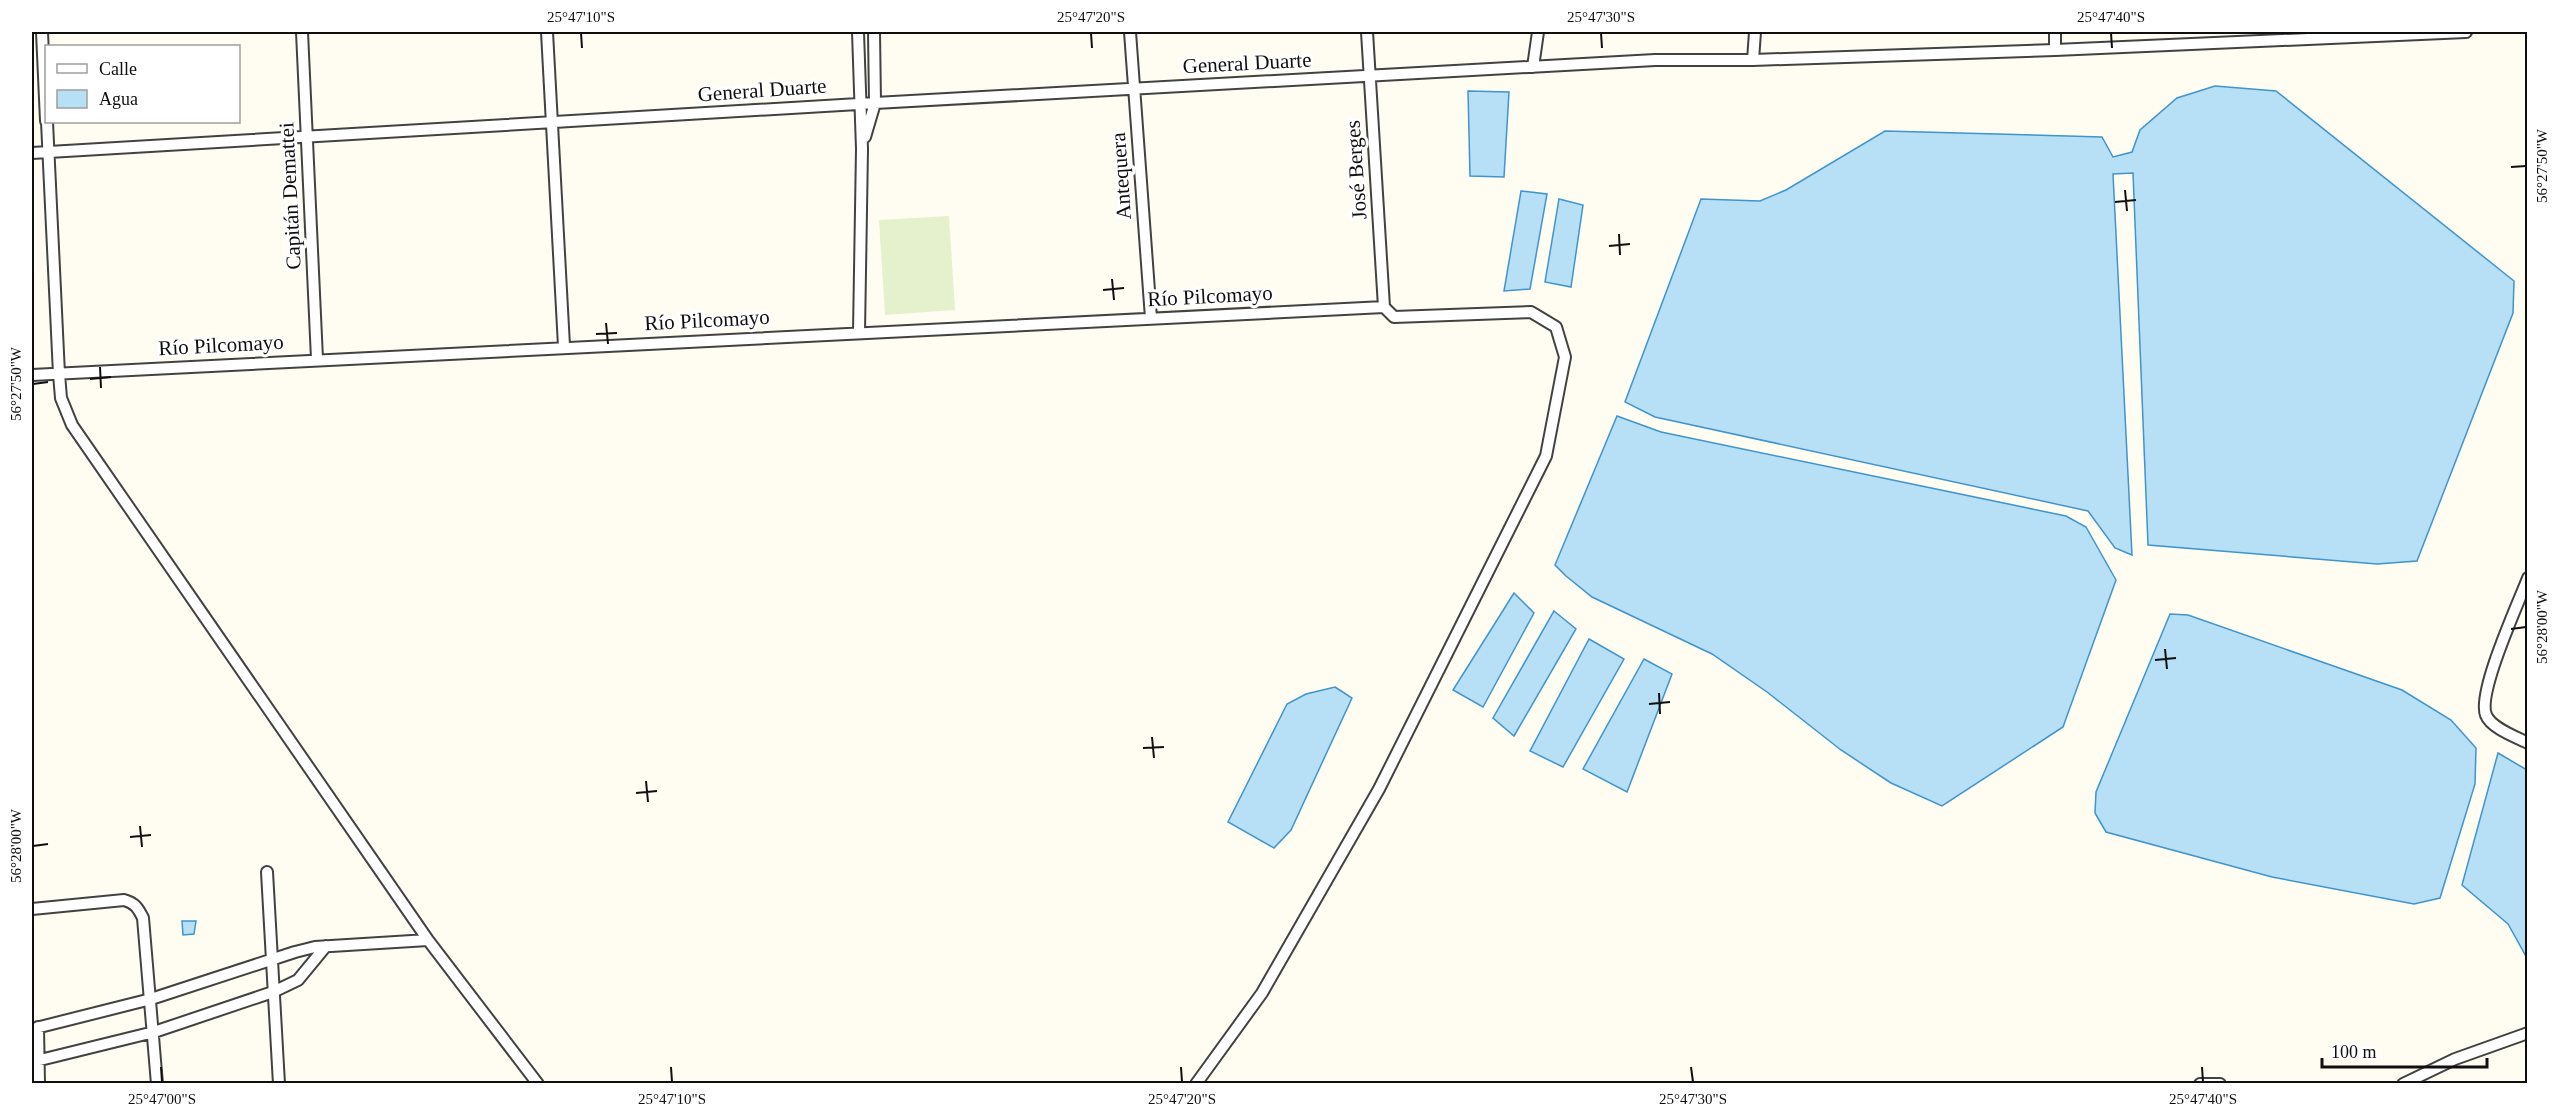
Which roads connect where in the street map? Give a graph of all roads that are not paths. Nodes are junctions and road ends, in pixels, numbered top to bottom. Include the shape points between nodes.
1 (42, 32) edge
2 (302, 32) edge
3 (548, 32) edge
4 (858, 32) edge
5 (874, 32) edge
6 (1130, 32) edge
7 (1367, 32) edge
8 (1538, 32) edge
9 (1755, 32) edge
10 (2055, 32) edge
11 (2466, 32) edge
12 (2323, 35) edge
13 (2055, 50) junction
14 (1753, 60) junction
15 (1533, 67) junction
16 (1369, 76) junction
17 (1134, 89) junction
18 (45, 99) edge
19 (875, 103) junction
20 (861, 104) junction
21 (46, 123) edge
22 (552, 123) junction
23 (306, 137) junction
24 (862, 149) junction
25 (48, 152) junction
26 (32, 153) edge
27 (1384, 307) junction
28 (1150, 318) junction
29 (859, 332) junction
30 (564, 346) junction
31 (317, 359) junction
32 (59, 374) junction
33 (32, 375) edge
34 (2528, 579) edge
35 (2528, 743) edge
36 (267, 872) dead end
37 (32, 909) edge
38 (428, 940) junction
39 (326, 946) junction
40 (271, 960) junction
41 (273, 992) junction
42 (151, 999) junction
43 (35, 1028) edge
44 (154, 1032) junction
45 (2528, 1033) edge
46 (35, 1062) edge
47 (39, 1083) edge
48 (157, 1083) edge
49 (279, 1083) edge
50 (538, 1083) edge
51 (1196, 1083) edge
52 (2200, 1083) edge
53 (2220, 1083) edge
54 (2403, 1083) edge

1 - 18 street
2 - 23 street, Capitán Demattei
3 - 22 street
4 - 20 street
5 - 19 street
6 - 17 street, Antequera
7 - 16 street, José Berges
8 - 15 street
9 - 14 street
10 - 13 street
11 - 12 street, General Duarte
12 - 13 street, General Duarte
13 - 14 street, General Duarte
14 - 15 street, General Duarte via 1655,60
15 - 16 street, General Duarte
16 - 17 street, General Duarte
16 - 27 street, José Berges
17 - 19 street, General Duarte
17 - 28 street, Antequera
19 - 20 street, General Duarte
19 - 24 street
20 - 22 street, General Duarte
20 - 24 street
21 - 25 street
22 - 23 street, General Duarte
22 - 30 street
23 - 25 street, General Duarte
23 - 31 street, Capitán Demattei
24 - 29 street
25 - 26 street, General Duarte
25 - 32 street
27 - 28 street, Río Pilcomayo
27 - 51 street via 1394,317 1531,312 1556,327 1565,357 1546,456 1379,789 1263,993
28 - 29 street, Río Pilcomayo
29 - 30 street, Río Pilcomayo
30 - 31 street, Río Pilcomayo
31 - 32 street, Río Pilcomayo
32 - 33 street, Río Pilcomayo
32 - 38 street via 61,398 72,425
34 - 35 street via 2485,691 2485,714 2490,722
36 - 40 street
37 - 42 street via 124,900 133,903 143,918
38 - 39 street
38 - 50 street
39 - 40 street
39 - 41 street via 298,980
40 - 41 street
40 - 42 street
41 - 44 street
41 - 49 street
42 - 43 street
42 - 44 street
43 - 46 street
44 - 46 street
44 - 48 street
45 - 54 street
46 - 47 street
52 - 53 street

